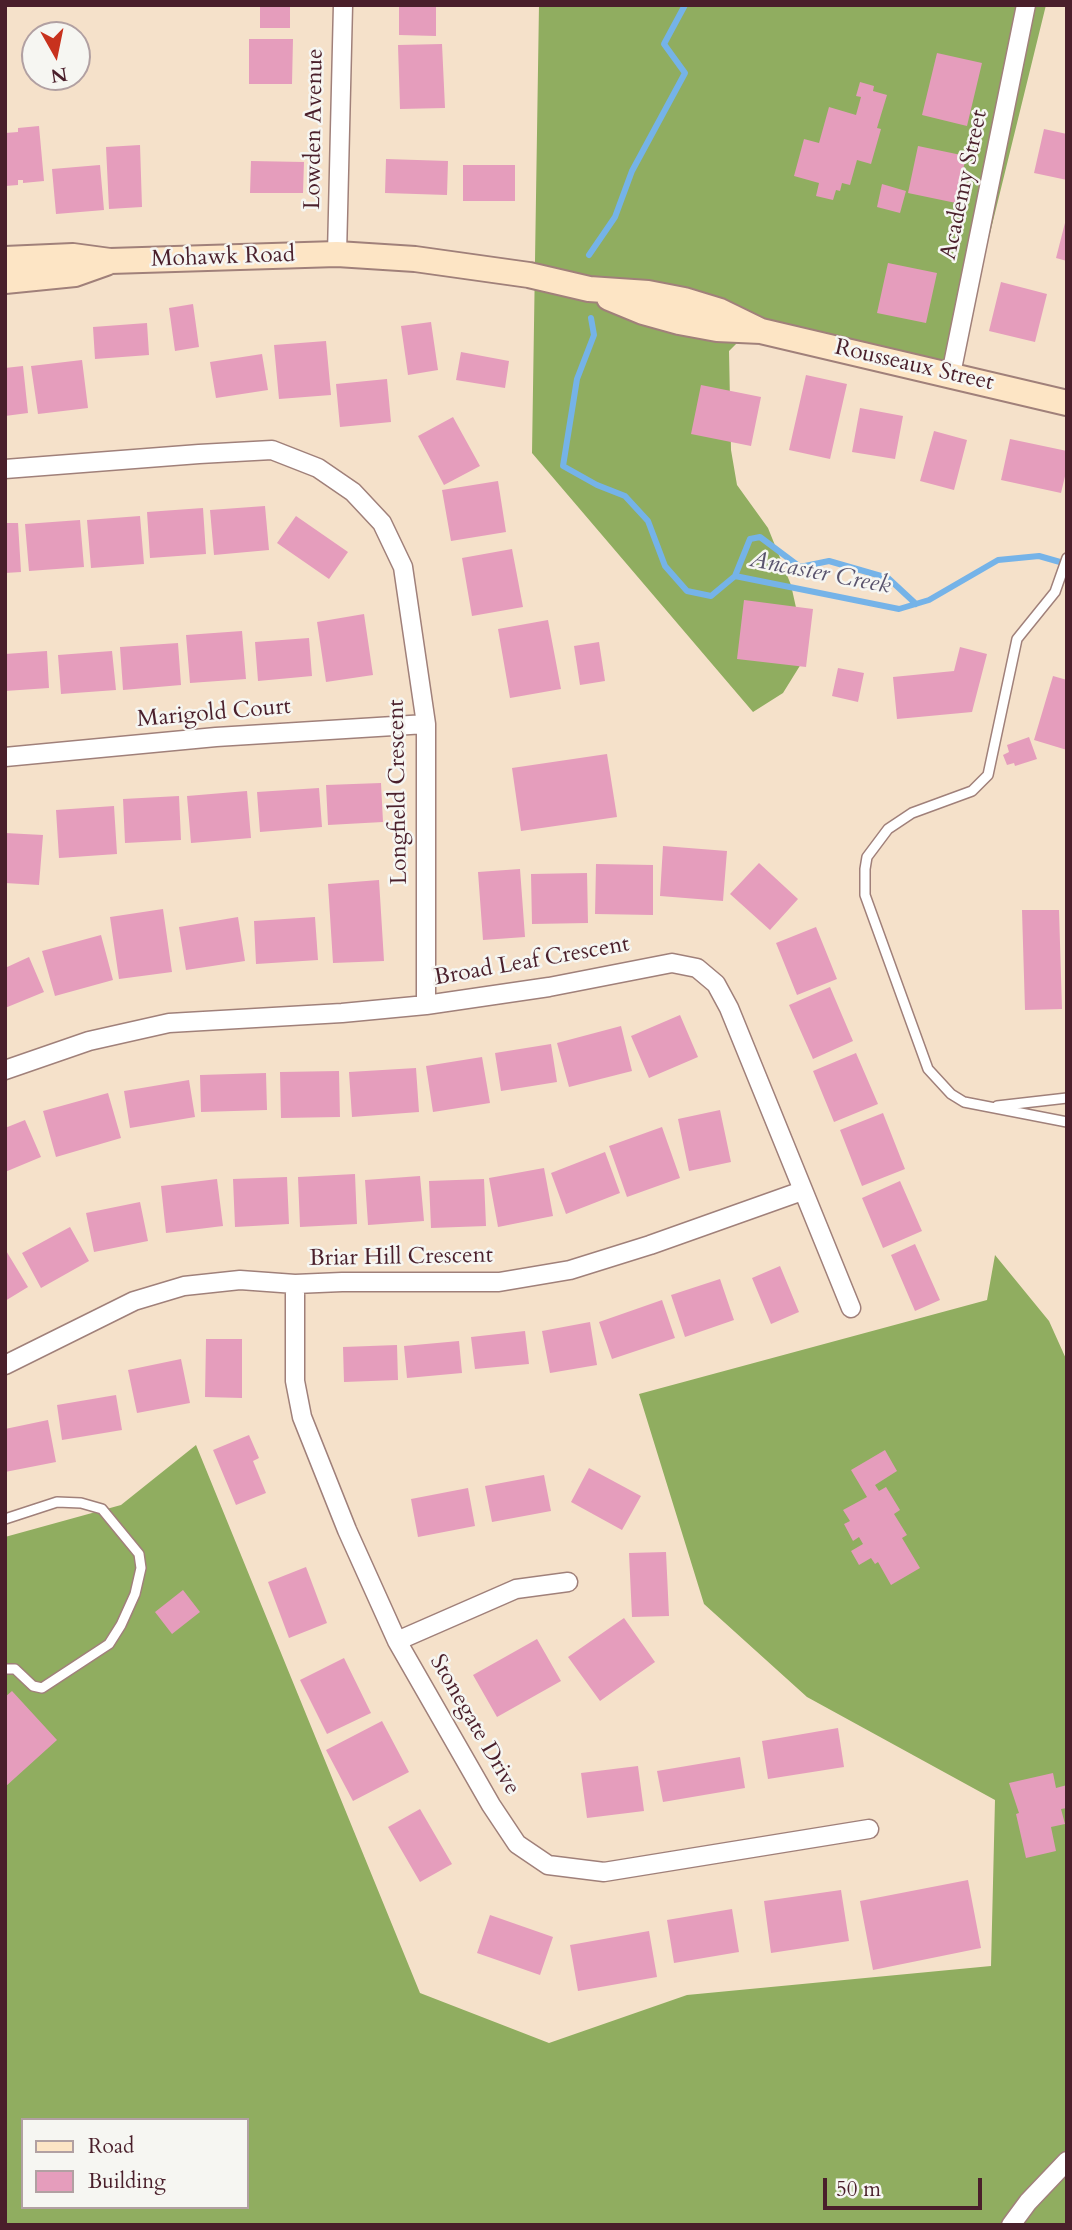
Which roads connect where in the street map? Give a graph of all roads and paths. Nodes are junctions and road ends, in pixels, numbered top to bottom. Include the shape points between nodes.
1 (343, 5) edge
2 (1026, 5) edge
3 (337, 254) junction
4 (5, 259) edge
5 (110, 261) junction
6 (5, 281) edge
7 (951, 374) junction
8 (1067, 403) edge
9 (5, 470) edge
10 (1067, 558) edge
11 (426, 724) junction
12 (5, 757) edge
13 (426, 1005) junction
14 (5, 1070) edge
15 (1067, 1098) edge
16 (992, 1107) junction
17 (1067, 1122) edge
18 (802, 1191) junction
19 (295, 1284) junction
20 (852, 1308) dead end
21 (5, 1365) edge
22 (5, 1519) edge
23 (568, 1582) dead end
24 (397, 1641) junction
25 (5, 1669) edge
26 (869, 1829) dead end
27 (1067, 2161) edge
28 (1011, 2225) edge

1 - 3 street, Lowden Avenue
2 - 7 street, Academy Street
3 - 5 main road, Mohawk Road
3 - 7 main road, Rousseaux Street via 427,261 684,300 761,331
4 - 5 main road, Mohawk Road via 74,256
5 - 6 main road, Mohawk Road via 75,274
7 - 8 main road, Rousseaux Street
9 - 11 street, Longfield Crescent via 272,450 318,468 354,492 382,523 403,567
10 - 16 lane via 1055,592 1017,639 988,775 972,791 912,813 888,829 867,857 865,869 865,895 928,1069 964,1102
11 - 12 street, Marigold Court
11 - 13 street, Longfield Crescent
13 - 14 street, Broad Leaf Crescent via 169,1023 89,1041
13 - 18 street, Broad Leaf Crescent via 672,963 697,968 716,984 729,1008
15 - 16 lane
16 - 17 lane
18 - 19 street, Briar Hill Crescent via 570,1270 499,1282
18 - 20 street, Broad Leaf Crescent
19 - 21 street, Briar Hill Crescent via 240,1280 184,1286 134,1301
19 - 24 street, Stonegate Drive via 295,1381 302,1418
22 - 25 lane via 57,1502 102,1508 138,1554 141,1568 130,1604 109,1644 42,1688 33,1686 15,1669
23 - 24 street via 516,1589
24 - 26 street, Stonegate Drive via 509,1833 548,1865 604,1872
27 - 28 street

